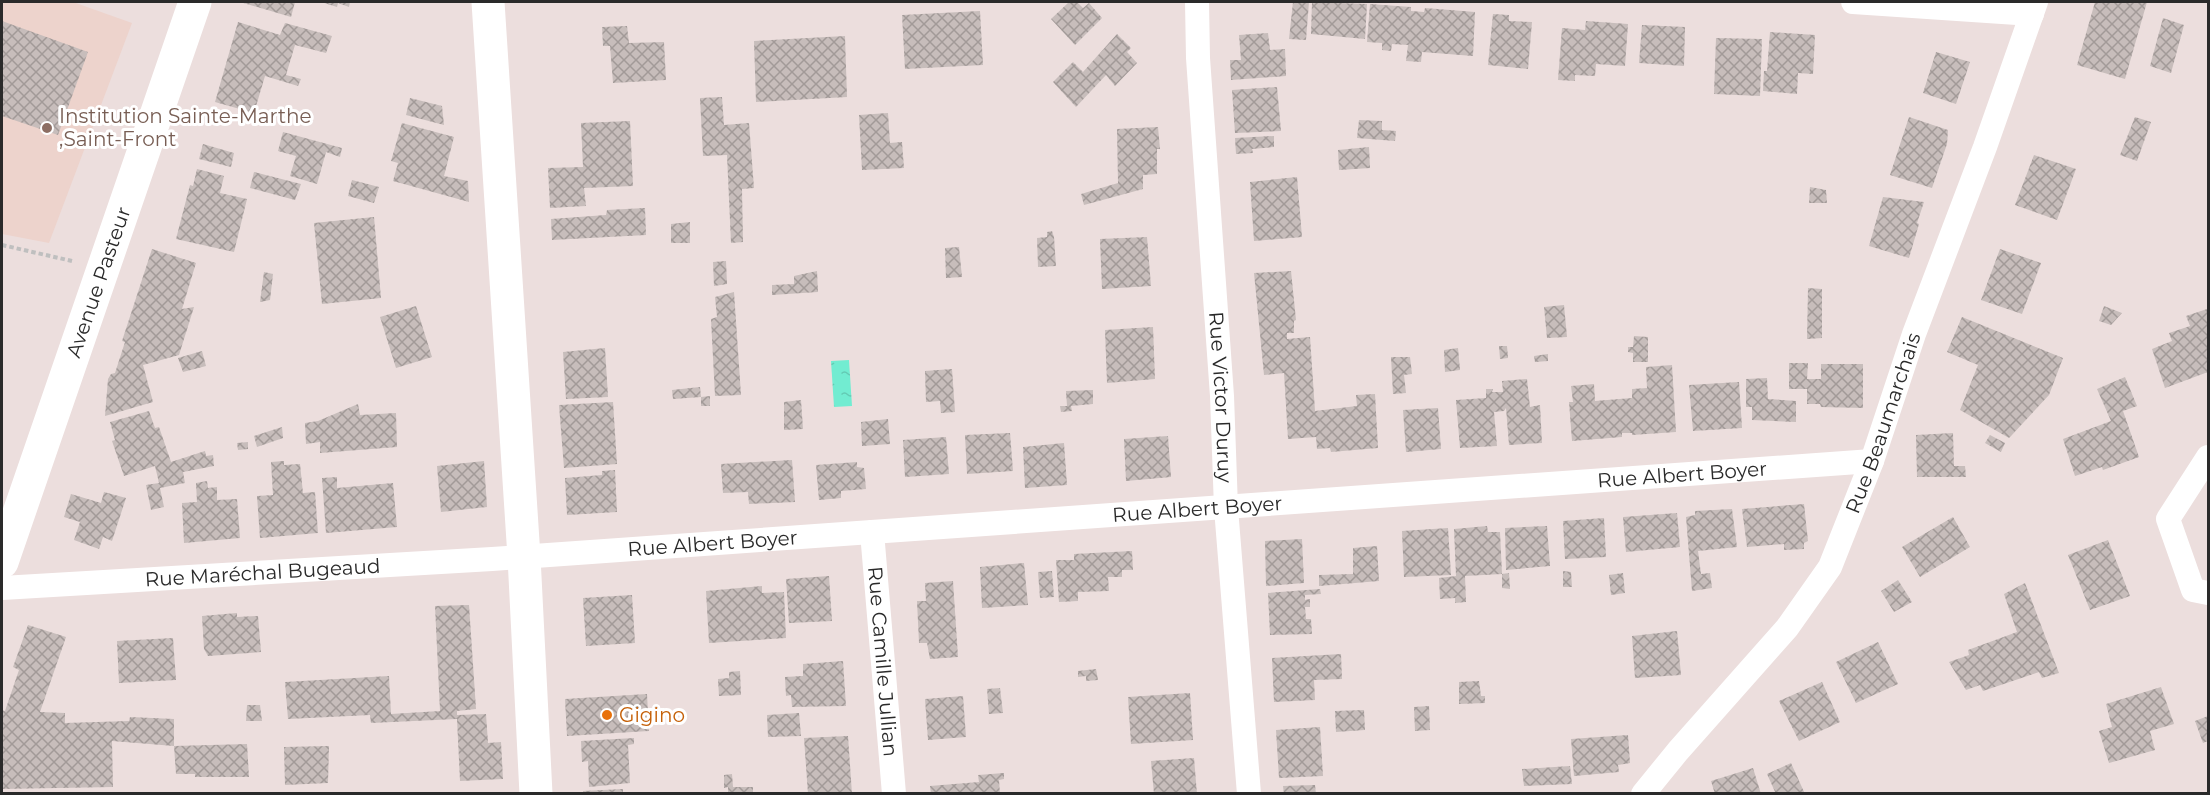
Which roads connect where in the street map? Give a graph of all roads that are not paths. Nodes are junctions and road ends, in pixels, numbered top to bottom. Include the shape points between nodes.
1 (195, 2) edge
2 (488, 2) edge
3 (1197, 2) edge
4 (1853, 2) edge
5 (2034, 8) edge
6 (2208, 457) edge
7 (1872, 461) junction
8 (1226, 507) junction
9 (872, 532) junction
10 (524, 557) junction
11 (2, 562) edge
12 (2, 588) edge
13 (2208, 593) edge
14 (536, 794) edge
15 (894, 794) edge
16 (1249, 794) edge
17 (1643, 794) edge

1 - 11 main road, Avenue Pasteur
2 - 10 main road
3 - 8 street, Rue Victor Duruy
4 - 5 street
5 - 7 street, Rue Beaumarchais via 1914,334
6 - 13 street via 2168,519 2193,590
7 - 8 street, Rue Albert Boyer
7 - 17 street, Rue Beaumarchais via 1830,567 1787,628
8 - 9 street, Rue Albert Boyer
8 - 16 street, Rue Victor Duruy
9 - 10 street, Rue Albert Boyer
9 - 15 street, Rue Camille Jullian
10 - 12 street, Rue Maréchal Bugeaud
10 - 14 main road

